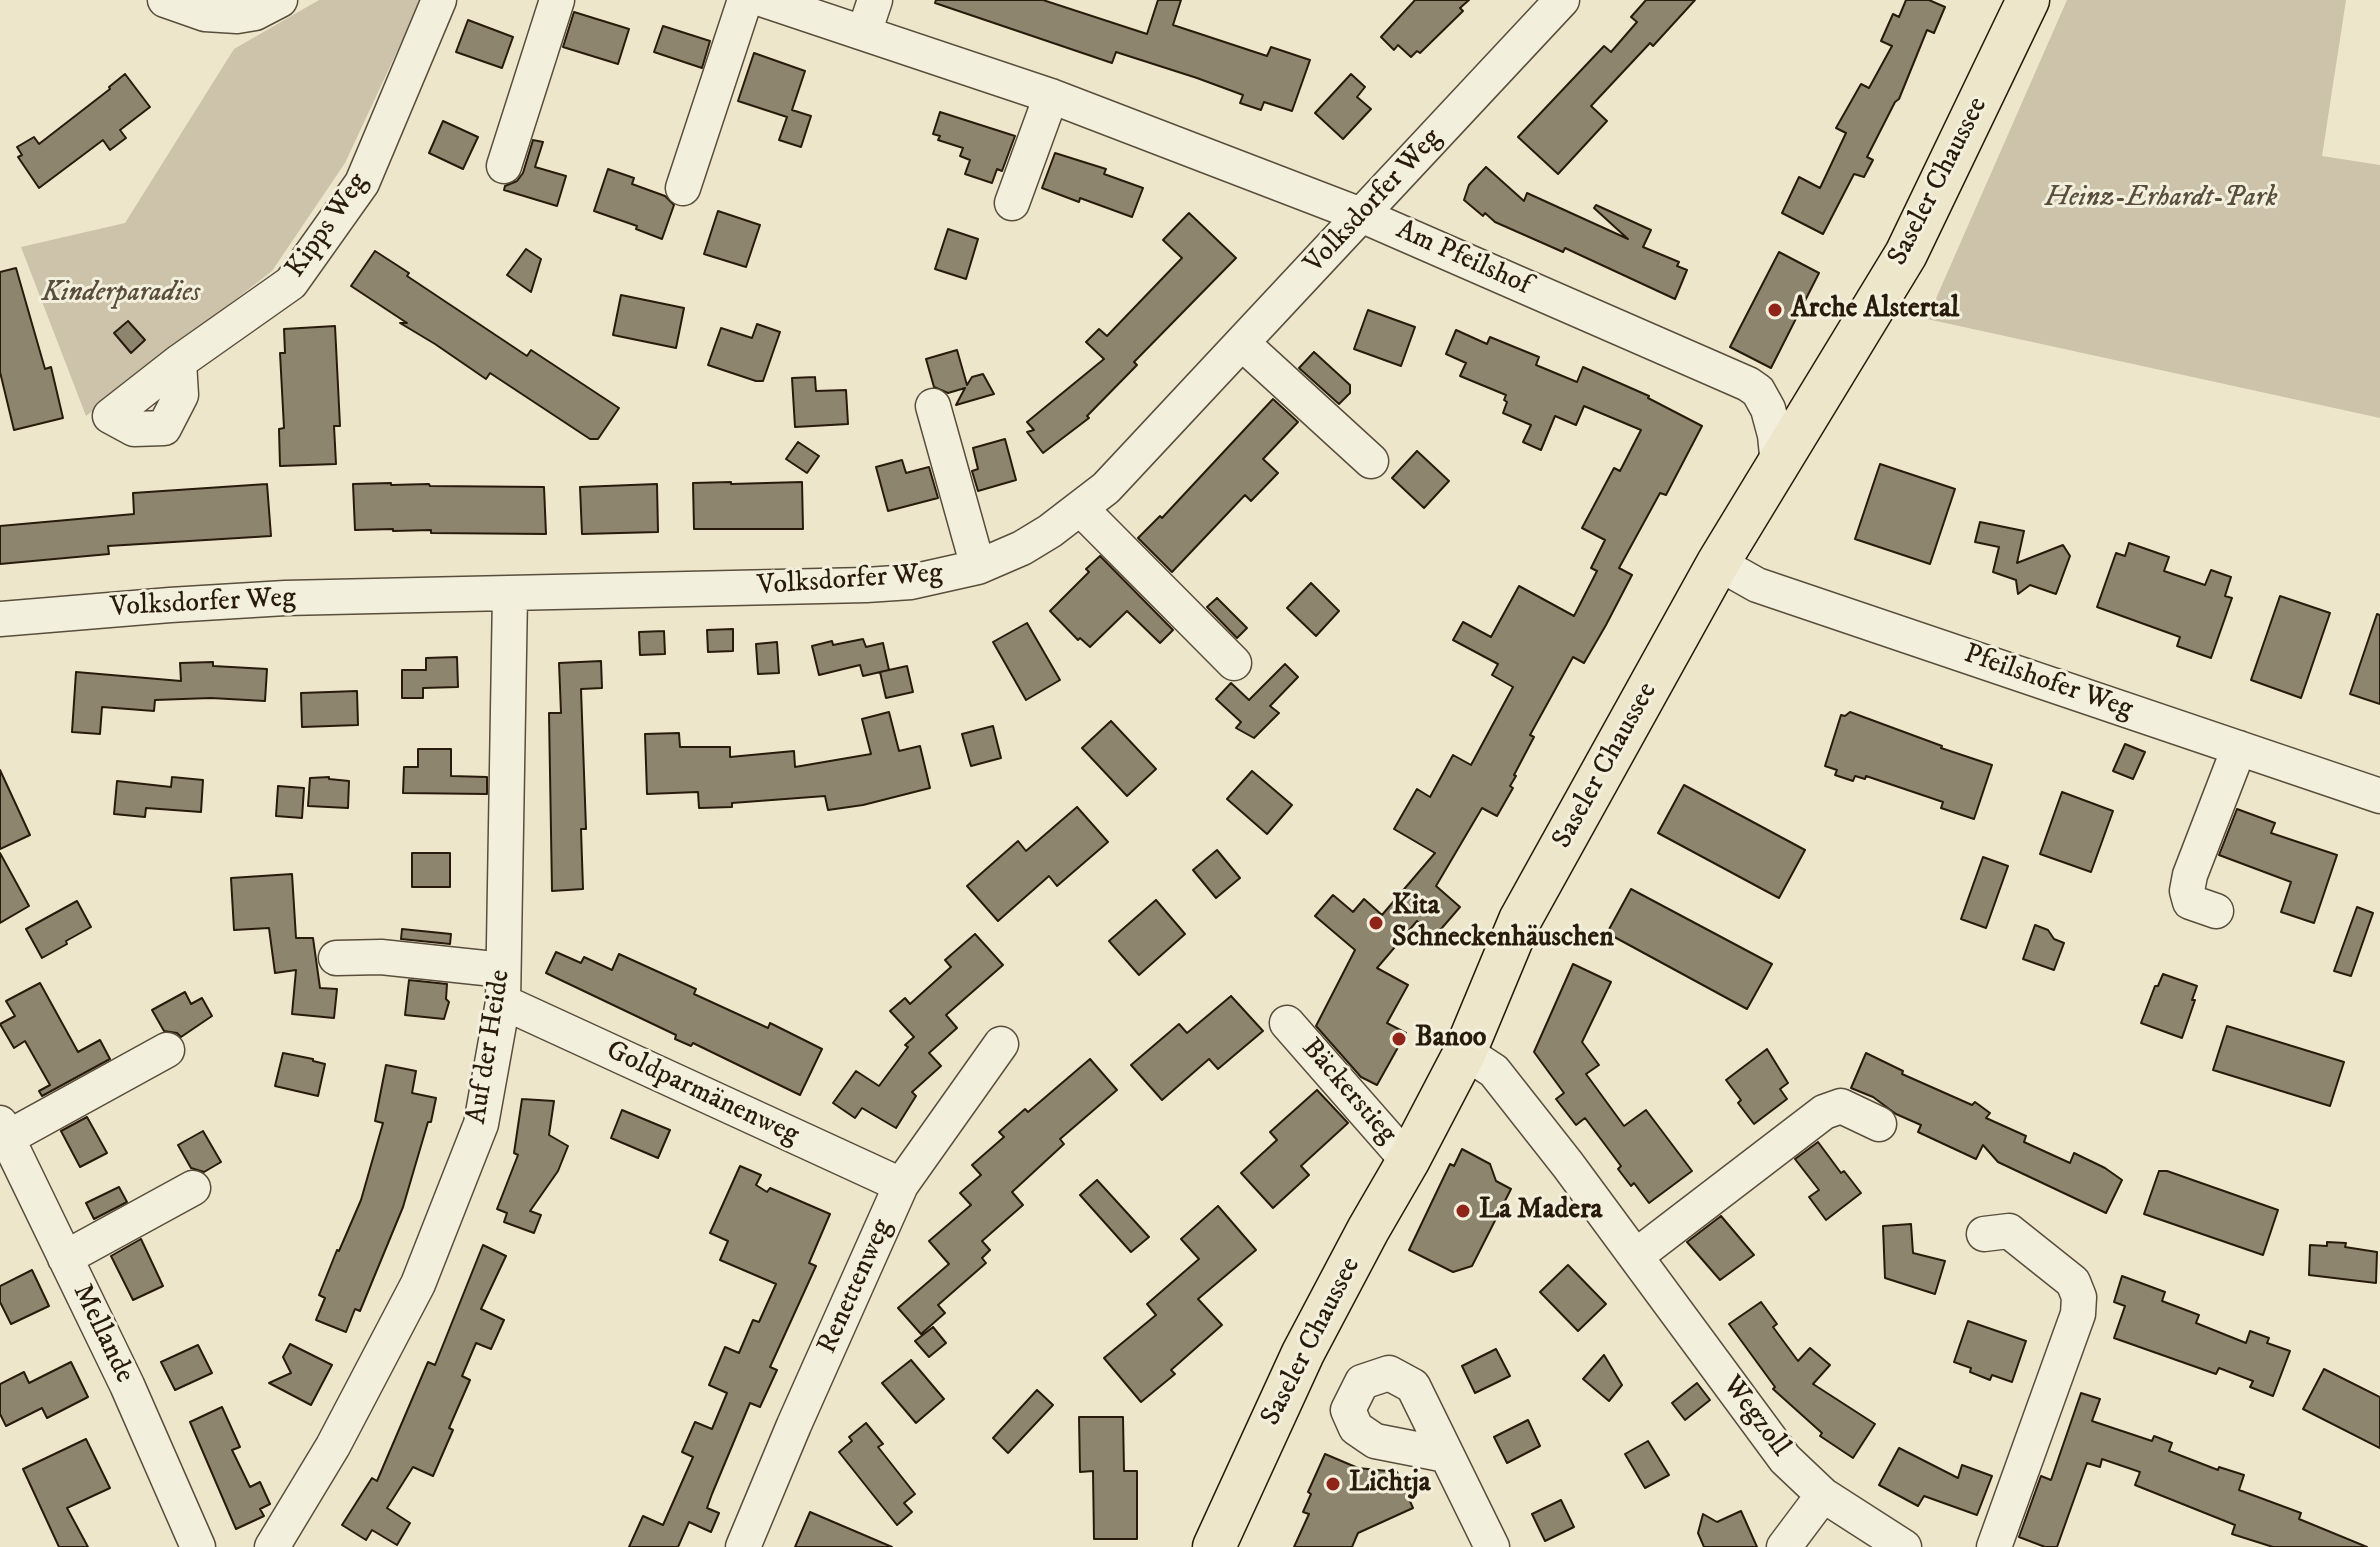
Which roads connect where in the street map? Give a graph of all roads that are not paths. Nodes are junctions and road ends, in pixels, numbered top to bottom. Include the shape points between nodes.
1 (165, 0) edge
2 (280, 0) edge
3 (439, 0) edge
4 (557, 0) edge
5 (745, 0) edge
6 (764, 0) edge
7 (875, 0) edge
8 (1562, 0) edge
9 (2028, 0) edge
10 (864, 33) junction
11 (1051, 96) junction
12 (504, 166) dead end
13 (683, 188) dead end
14 (1012, 203) dead end
15 (1361, 215) junction
16 (1242, 343) junction
17 (179, 362) dead end
18 (933, 406) dead end
19 (1371, 461) dead end
20 (1778, 465) junction
21 (1081, 509) junction
22 (1718, 563) junction
23 (978, 567) junction
24 (510, 594) junction
25 (0, 619) edge
26 (1234, 663) dead end
27 (2239, 748) junction
28 (2380, 796) edge
29 (2216, 911) dead end
30 (336, 958) dead end
31 (503, 986) junction
32 (1297, 1030) dead end
33 (1001, 1044) dead end
34 (167, 1050) dead end
35 (1465, 1052) junction
36 (1879, 1124) dead end
37 (4, 1130) edge
38 (1408, 1161) junction
39 (901, 1185) junction
40 (193, 1188) dead end
41 (1984, 1234) dead end
42 (1636, 1256) junction
43 (65, 1258) junction
44 (1446, 1455) dead end
45 (1823, 1495) junction
46 (198, 1547) edge
47 (272, 1547) edge
48 (743, 1547) edge
49 (1214, 1547) edge
50 (1492, 1547) edge
51 (1784, 1547) edge
52 (1904, 1547) edge
53 (1994, 1547) edge

1 - 2 street via 205,14 237,16
3 - 17 street, Kipps Weg via 362,183 291,283
4 - 12 street
5 - 13 street
6 - 10 street, Am Pfeilshof
7 - 10 street
8 - 15 street, Volksdorfer Weg
9 - 20 main road, Saseler Chaussee via 1906,254
10 - 11 street, Am Pfeilshof
11 - 14 street
11 - 15 street, Am Pfeilshof
15 - 16 street, Volksdorfer Weg
15 - 20 street, Am Pfeilshof via 1754,388 1772,421
16 - 19 street
16 - 21 street, Volksdorfer Weg
18 - 23 street
20 - 22 main road, Saseler Chaussee
21 - 23 street, Volksdorfer Weg via 1022,548
21 - 26 street
22 - 27 street, Pfeilshofer Weg via 1757,585
22 - 35 main road, Saseler Chaussee via 1520,920
23 - 24 street, Volksdorfer Weg via 933,579 879,584
24 - 25 street, Volksdorfer Weg via 285,598
24 - 31 street, Auf der Heide
27 - 28 street, Pfeilshofer Weg
27 - 29 street via 2187,891 2190,902
30 - 31 street, Goldparmänenweg via 381,957
31 - 39 street, Goldparmänenweg
31 - 47 street, Auf der Heide via 481,1124 418,1284 333,1446
32 - 38 street, Bäckerstieg
33 - 39 street, Renettenweg
34 - 37 street
35 - 38 main road, Saseler Chaussee
35 - 42 street, Wegzoll via 1494,1071
36 - 42 street via 1841,1106 1824,1112
37 - 43 street, Mellande
38 - 49 main road, Saseler Chaussee via 1303,1353
39 - 48 street, Renettenweg
40 - 43 street
41 - 53 street via 2009,1231 2073,1282 2079,1297 2078,1314
42 - 45 street, Wegzoll via 1785,1459
43 - 46 street, Mellande
44 - 50 street
45 - 51 street
45 - 52 street, Wegzoll

